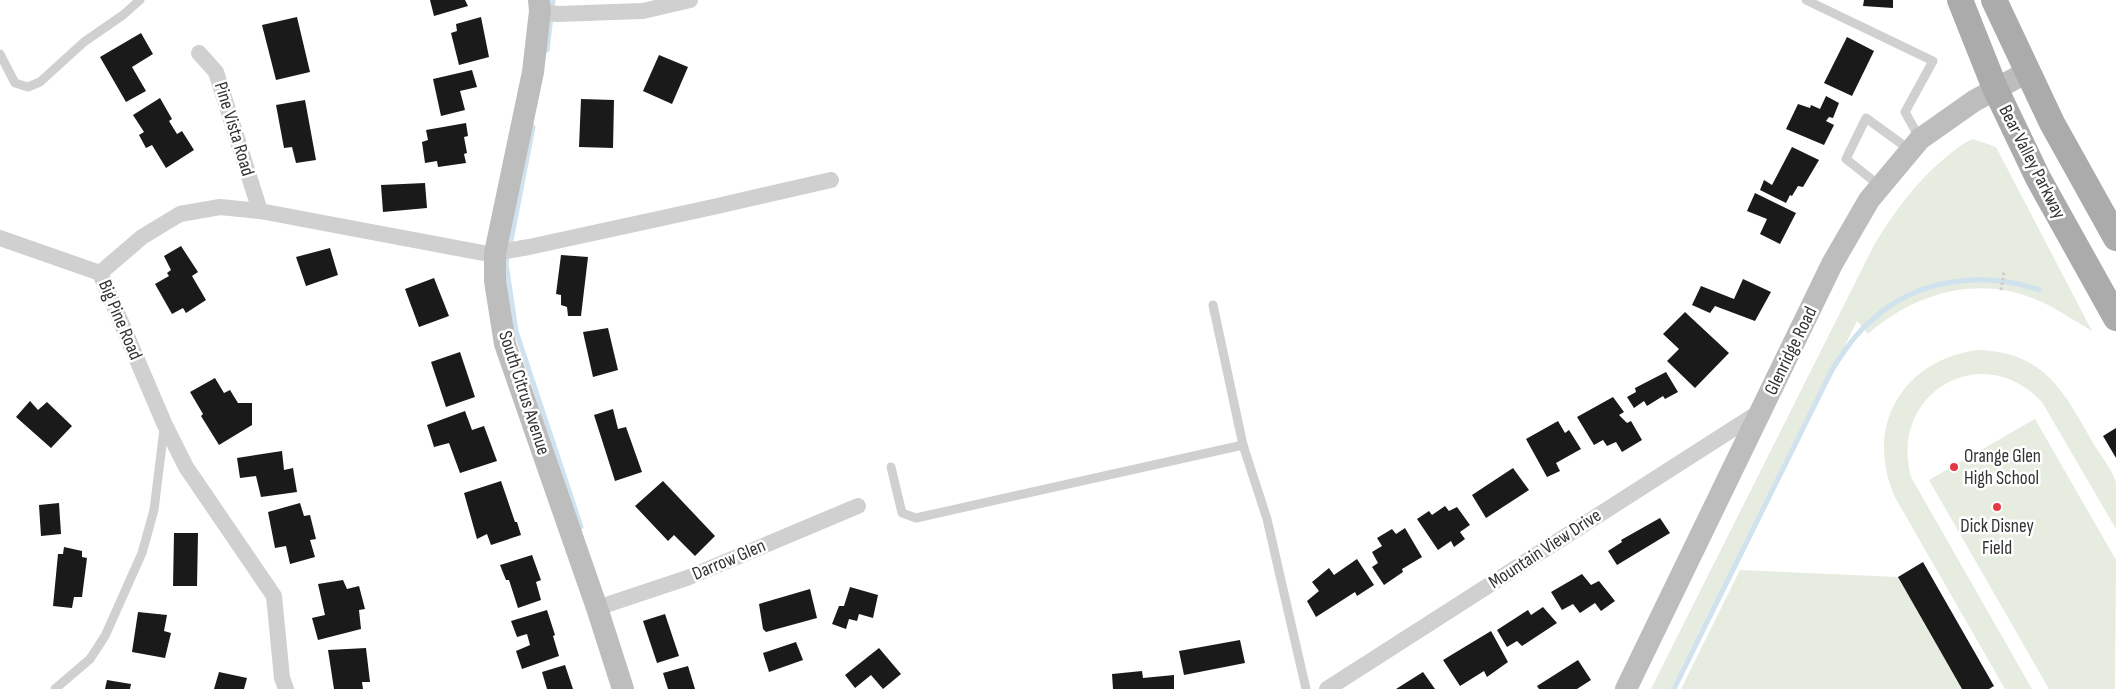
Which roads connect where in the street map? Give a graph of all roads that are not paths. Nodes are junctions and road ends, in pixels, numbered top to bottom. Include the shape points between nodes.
1 (140, 0) edge
2 (690, 0) edge
3 (1806, 0) edge
4 (1960, 0) edge
5 (1994, 0) edge
6 (539, 6) edge
7 (199, 53) dead end
8 (0, 54) edge
9 (2027, 72) junction
10 (1995, 88) junction
11 (1915, 145) junction
12 (831, 180) dead end
13 (1880, 186) junction
14 (260, 211) junction
15 (0, 238) edge
16 (2116, 238) edge
17 (495, 254) junction
18 (100, 273) junction
19 (1213, 305) dead end
20 (2116, 318) edge
21 (1763, 410) junction
22 (164, 423) junction
23 (1243, 445) junction
24 (891, 467) dead end
25 (858, 506) dead end
26 (597, 608) junction
27 (55, 689) edge
28 (286, 689) edge
29 (623, 689) edge
30 (1306, 689) edge
31 (1327, 689) edge
32 (1626, 689) edge

1 - 8 lane via 84,42 40,82 28,87 15,83
2 - 6 street via 644,11 557,14
3 - 11 lane via 1933,61 1905,112
4 - 10 main road, Bear Valley Parkway
5 - 9 main road, Bear Valley Parkway
6 - 17 street, South Citrus Avenue via 533,72
7 - 14 street, Pine Vista Road via 216,72
9 - 10 street, Glenridge Road
9 - 16 main road, Bear Valley Parkway
10 - 11 street, Glenridge Road
10 - 20 main road, Bear Valley Parkway via 2038,178
11 - 13 street, Glenridge Road
11 - 13 lane via 1866,118 1846,159
12 - 17 street
13 - 21 street, Glenridge Road via 1832,264
14 - 17 street, Big Pine Road
14 - 18 street, Big Pine Road via 220,207 180,214 142,237
15 - 18 street
17 - 26 street, South Citrus Avenue via 495,280 505,344
18 - 22 street, Big Pine Road
19 - 23 lane
21 - 31 street, Mountain View Drive
21 - 32 street, Glenridge Road
22 - 27 lane via 154,510 142,553 105,636 90,659
22 - 28 street, Big Pine Road via 186,467 274,596 282,678
23 - 24 lane via 916,518 902,514
23 - 30 lane via 1267,518
25 - 26 street, Darrow Glen via 687,578
26 - 29 street, South Citrus Avenue

